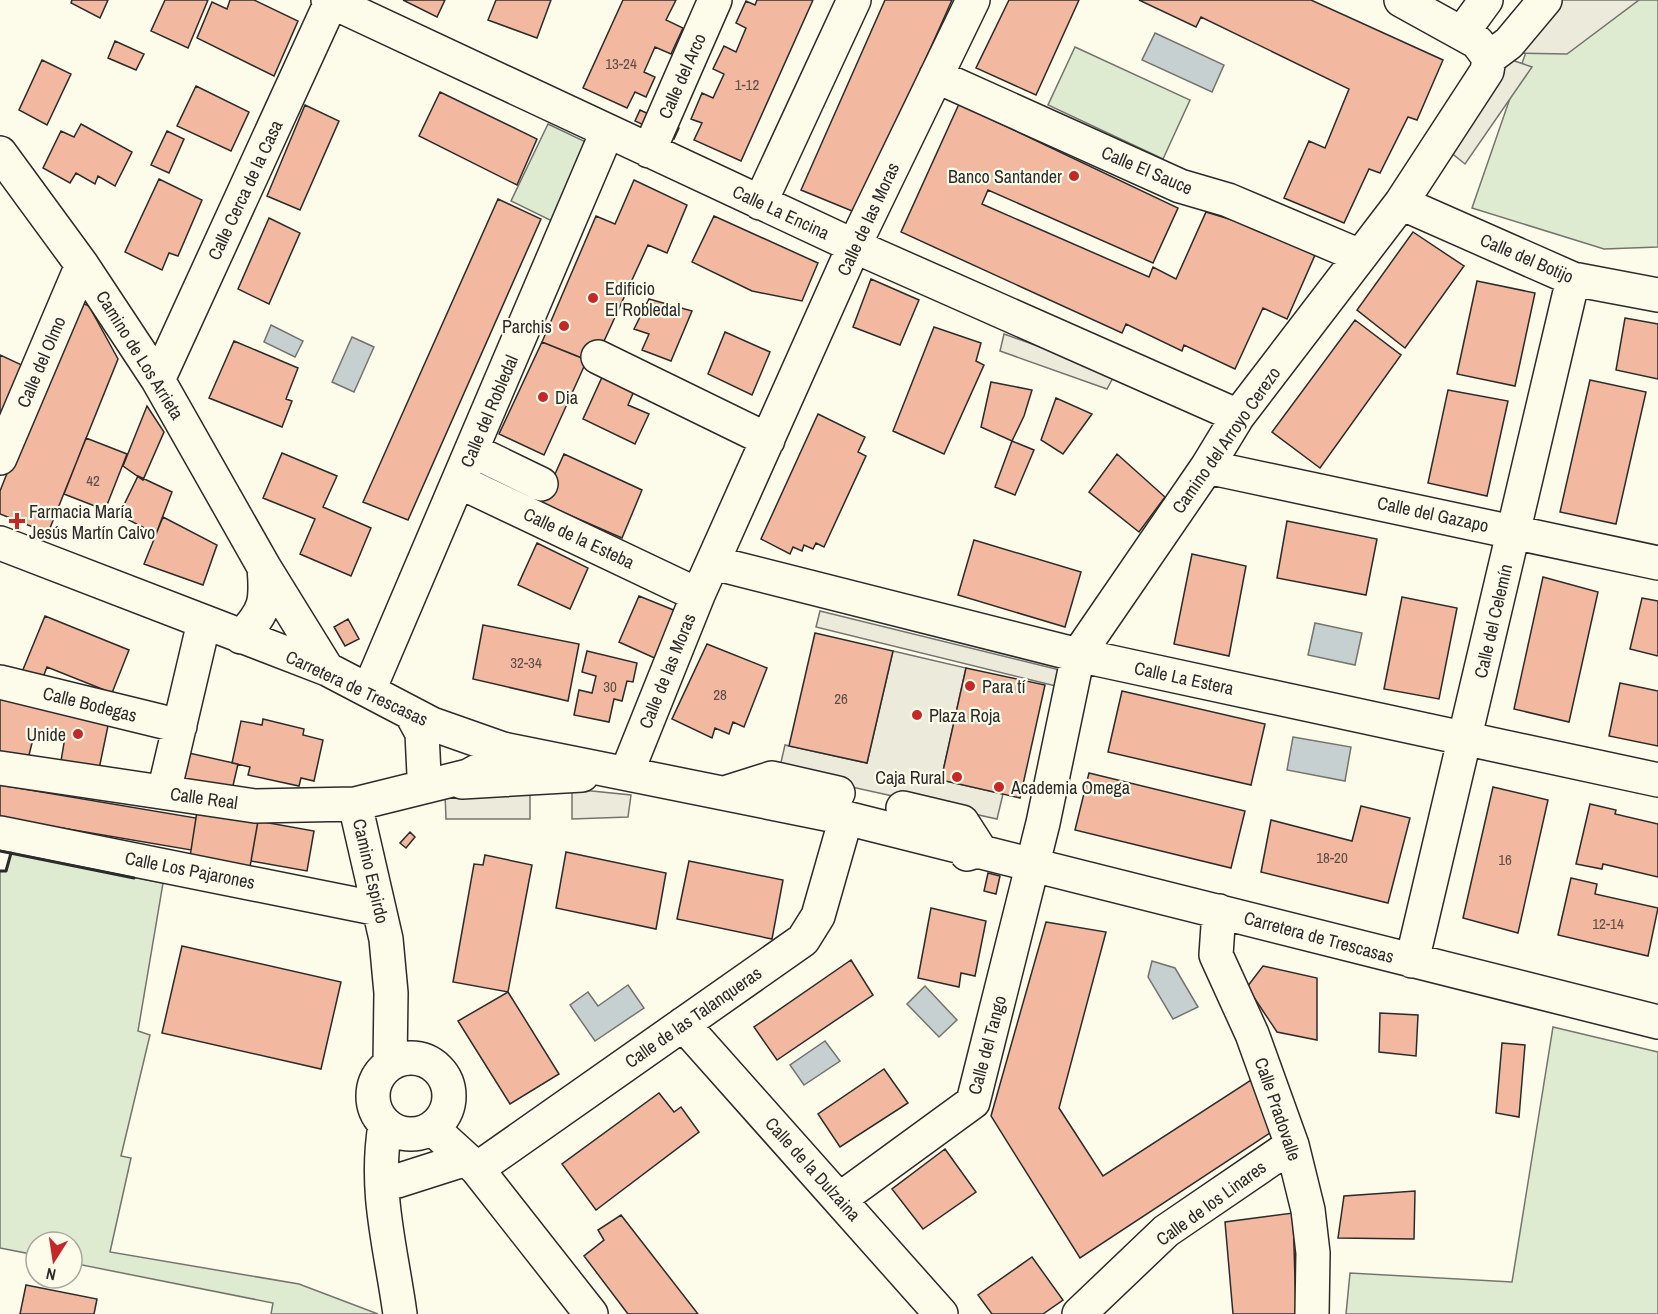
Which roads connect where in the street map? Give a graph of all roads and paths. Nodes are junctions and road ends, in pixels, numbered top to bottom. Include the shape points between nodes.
1 (715, 0) edge
2 (854, 0) edge
3 (973, 0) edge
4 (1401, 0) edge
5 (1486, 0) edge
6 (1545, 0) edge
7 (330, 1) edge
8 (1462, 33) junction
9 (1489, 58) junction
10 (936, 76) junction
11 (607, 132) junction
12 (649, 151) junction
13 (0, 153) edge
14 (760, 203) junction
15 (1401, 203) junction
16 (854, 246) junction
17 (1360, 256) junction
18 (82, 265) junction
19 (1573, 279) junction
20 (1658, 295) edge
21 (598, 357) dead end
22 (158, 380) junction
23 (1238, 416) junction
24 (768, 440) junction
25 (472, 451) junction
26 (0, 458) edge
27 (1207, 467) junction
28 (460, 482) junction
29 (541, 484) dead end
30 (1514, 531) junction
31 (0, 543) edge
32 (714, 563) junction
33 (1658, 563) edge
34 (264, 567) junction
35 (698, 595) junction
36 (204, 622) junction
37 (242, 636) junction
38 (1078, 655) junction
39 (327, 669) junction
40 (0, 682) edge
41 (369, 690) junction
42 (411, 713) junction
43 (180, 726) junction
44 (466, 737) junction
45 (1465, 740) junction
46 (503, 749) junction
47 (0, 768) edge
48 (619, 771) junction
49 (1658, 780) edge
50 (426, 783) junction
51 (164, 792) junction
52 (726, 792) junction
53 (355, 804) junction
54 (844, 826) junction
55 (0, 833) edge
56 (980, 850) junction
57 (1032, 864) junction
58 (1219, 911) junction
59 (383, 924) junction
60 (1412, 962) junction
61 (1658, 1022) edge
62 (683, 1024) junction
63 (402, 1061) junction
64 (418, 1125) junction
65 (1292, 1145) junction
66 (471, 1164) junction
67 (397, 1181) junction
68 (840, 1199) junction
69 (389, 1254) junction
70 (400, 1314) edge
71 (591, 1314) edge
72 (941, 1314) edge
73 (1079, 1314) edge
74 (1312, 1314) edge

1 - 12 street, Calle del Arco
2 - 14 street
3 - 10 street, Calle de las Moras
4 - 8 street
5 - 8 street
6 - 9 street, Camino del Arroyo Cerezo via 1509,43
7 - 11 street, Calle La Encina
7 - 22 street, Calle Cerca de la Casa
8 - 9 street via 1483,48
9 - 15 street, Camino del Arroyo Cerezo via 1487,71
10 - 16 street, Calle de las Moras
10 - 17 street, Calle El Sauce via 1180,186 1228,200
11 - 12 street, Calle La Encina
11 - 25 street, Calle del Robledal
12 - 14 street, Calle La Encina
13 - 18 street, Camino de Los Arrieta
14 - 16 street, Calle La Encina
15 - 17 street, Camino del Arroyo Cerezo
15 - 19 street, Calle del Botijo
16 - 23 street, Calle La Encina
16 - 24 street, Calle de las Moras
17 - 23 street, Camino del Arroyo Cerezo
18 - 22 street, Camino de Los Arrieta
18 - 26 street, Calle del Olmo
19 - 20 street, Calle del Botijo
19 - 30 street, Calle del Celemín
21 - 24 street
22 - 34 street, Camino de Los Arrieta
23 - 27 street, Camino del Arroyo Cerezo
24 - 32 street, Calle de las Moras
25 - 28 street, Calle del Robledal
25 - 29 street
27 - 30 street, Calle del Gazapo
27 - 38 street, Camino del Arroyo Cerezo
28 - 35 street, Calle de la Esteba
28 - 41 street, Calle del Robledal
30 - 33 street, Calle del Gazapo
30 - 45 street, Calle del Celemín
31 - 36 street, Carretera de Trescasas
32 - 35 street, Calle de las Moras
32 - 38 street, Calle La Estera
34 - 37 street, Camino de Los Arrieta via 264,608
34 - 39 street, Camino de Los Arrieta
35 - 48 street, Calle de las Moras
36 - 37 street, Carretera de Trescasas
36 - 43 street
37 - 39 street, Carretera de Trescasas
38 - 45 street, Calle La Estera
38 - 57 street, Camino del Arroyo Cerezo
39 - 41 street, Carretera de Trescasas
40 - 43 street, Calle Bodegas
41 - 42 street, Carretera de Trescasas
42 - 44 street, Carretera de Trescasas
42 - 50 street via 422,733
43 - 51 street
44 - 46 street, Carretera de Trescasas
44 - 50 street, Calle Real
45 - 49 street, Calle La Estera
45 - 60 street, Calle del Celemín
46 - 48 street, Carretera de Trescasas
46 - 50 street, Calle Real via 494,762 481,770
47 - 51 street, Calle Real
48 - 50 street, Calle Real via 562,778
48 - 52 street, Carretera de Trescasas
50 - 53 street, Calle Real
51 - 53 street, Calle Real via 255,806
52 - 54 street, Carretera de Trescasas via 801,808
52 - 56 street, Carretera de Trescasas via 772,778 962,822
53 - 59 street, Camino Espirdo
54 - 56 street, Carretera de Trescasas via 942,860
54 - 62 street, Calle de las Talanqueras via 812,930
55 - 59 street, Calle Los Pajarones
56 - 57 street, Carretera de Trescasas
57 - 58 street, Carretera de Trescasas
57 - 68 street, Calle del Tango via 973,1102
58 - 60 street, Carretera de Trescasas
58 - 65 street, Calle Pradovalle via 1216,955 1252,1034
59 - 63 street, Camino Espirdo via 409,995
60 - 61 street, Carretera de Trescasas
62 - 66 street, Calle de las Talanqueras
62 - 68 street, Calle de la Dulzaina
63 - 64 street via 430,1063 446,1081 449,1096
63 - 64 street via 376,1079 372,1098 378,1117
64 - 66 street via 460,1124 477,1151
64 - 67 street
64 - 69 street via 379,1160
65 - 73 street, Calle de los Linares via 1166,1231
65 - 74 street, Calle Pradovalle via 1312,1234
66 - 67 street, Calle de las Talanqueras
66 - 71 street
67 - 69 street
68 - 72 street, Calle de la Dulzaina
69 - 70 street

